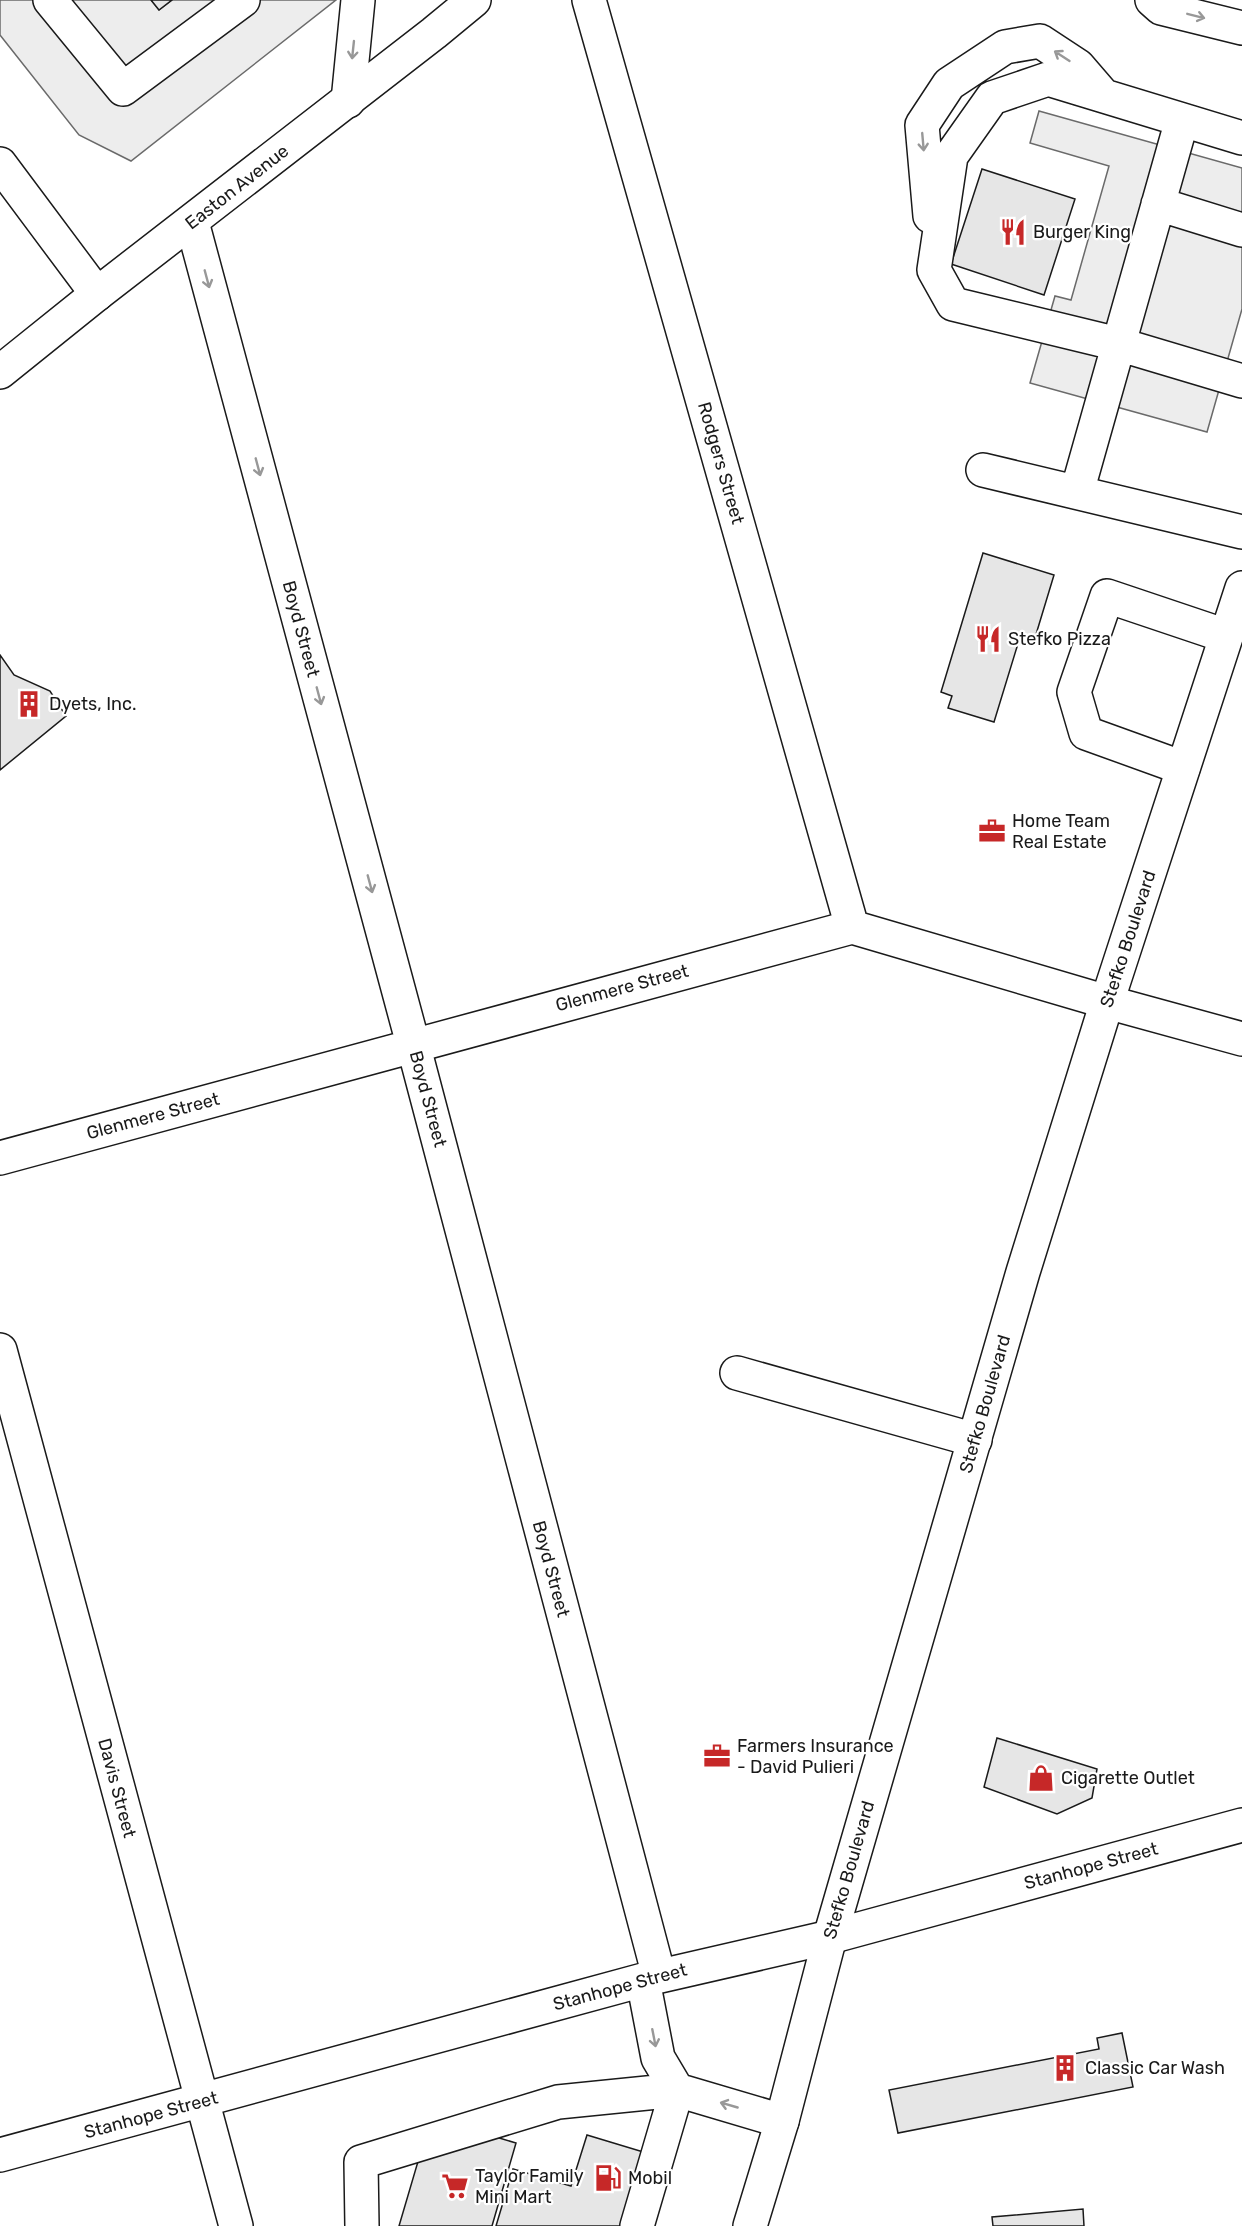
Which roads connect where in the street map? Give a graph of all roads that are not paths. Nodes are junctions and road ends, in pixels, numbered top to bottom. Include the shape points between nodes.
1 (50, 0) edge
2 (243, 0) edge
3 (358, 0) edge
4 (474, 0) edge
5 (589, 0) edge
6 (1152, 0) edge
7 (1240, 21) edge
8 (1104, 96) junction
9 (348, 101) junction
10 (1182, 120) junction
11 (1242, 138) edge
12 (0, 164) edge
13 (1158, 204) junction
14 (192, 222) junction
15 (1242, 230) edge
16 (934, 270) junction
17 (97, 294) junction
18 (1118, 344) junction
19 (0, 372) edge
20 (1242, 381) edge
21 (983, 470) dead end
22 (1077, 492) junction
23 (1242, 531) edge
24 (1242, 588) edge
25 (1226, 636) junction
26 (1183, 768) junction
27 (852, 927) junction
28 (1107, 1002) junction
29 (1242, 1039) edge
30 (413, 1044) junction
31 (0, 1158) edge
32 (0, 1350) edge
33 (737, 1373) dead end
34 (975, 1440) junction
35 (1242, 1825) edge
36 (830, 1937) junction
37 (651, 1978) junction
38 (677, 2091) junction
39 (201, 2102) junction
40 (782, 2121) junction
41 (0, 2155) edge
42 (755, 2225) edge
43 (236, 2226) edge
44 (362, 2226) edge
45 (637, 2226) edge

1 - 2 street via 123,89
3 -> 9 street
4 - 9 street, Easton Avenue
5 - 27 street, Rodgers Street
6 -> 7 street via 1161,8
8 - 10 street
8 - 16 street via 1048,79 992,98 951,156
8 -> 16 street via 1078,66 1040,41 1005,47 949,84 922,124
9 - 14 street, Easton Avenue
10 - 11 street
10 - 13 street
12 - 17 street
13 - 15 street
13 - 18 street
14 - 17 street, Easton Avenue
14 -> 30 street, Boyd Street
16 - 18 street via 953,304
17 - 19 street, Easton Avenue
18 - 20 street
18 - 22 street
21 - 22 street
22 - 23 street
24 - 25 street, Stefko Boulevard
25 - 26 street, Stefko Boulevard
25 - 26 street via 1107,596 1074,692 1086,733
26 - 28 street, Stefko Boulevard
27 - 28 street
27 - 30 street, Glenmere Street
28 - 29 street
28 - 34 street, Stefko Boulevard
30 - 31 street, Glenmere Street
30 - 37 street, Boyd Street
32 - 39 street, Davis Street
33 - 34 street
34 - 36 street, Stefko Boulevard
35 - 36 street, Stanhope Street
36 - 37 street, Stanhope Street
36 - 40 street, Stefko Boulevard
37 -> 38 street, Boyd Street via 658,2058
37 - 39 street, Stanhope Street
40 -> 38 street
38 - 44 street via 558,2102 361,2162
38 - 45 street
39 - 41 street, Stanhope Street
39 - 43 street, Davis Street
40 - 42 street, Stefko Boulevard

